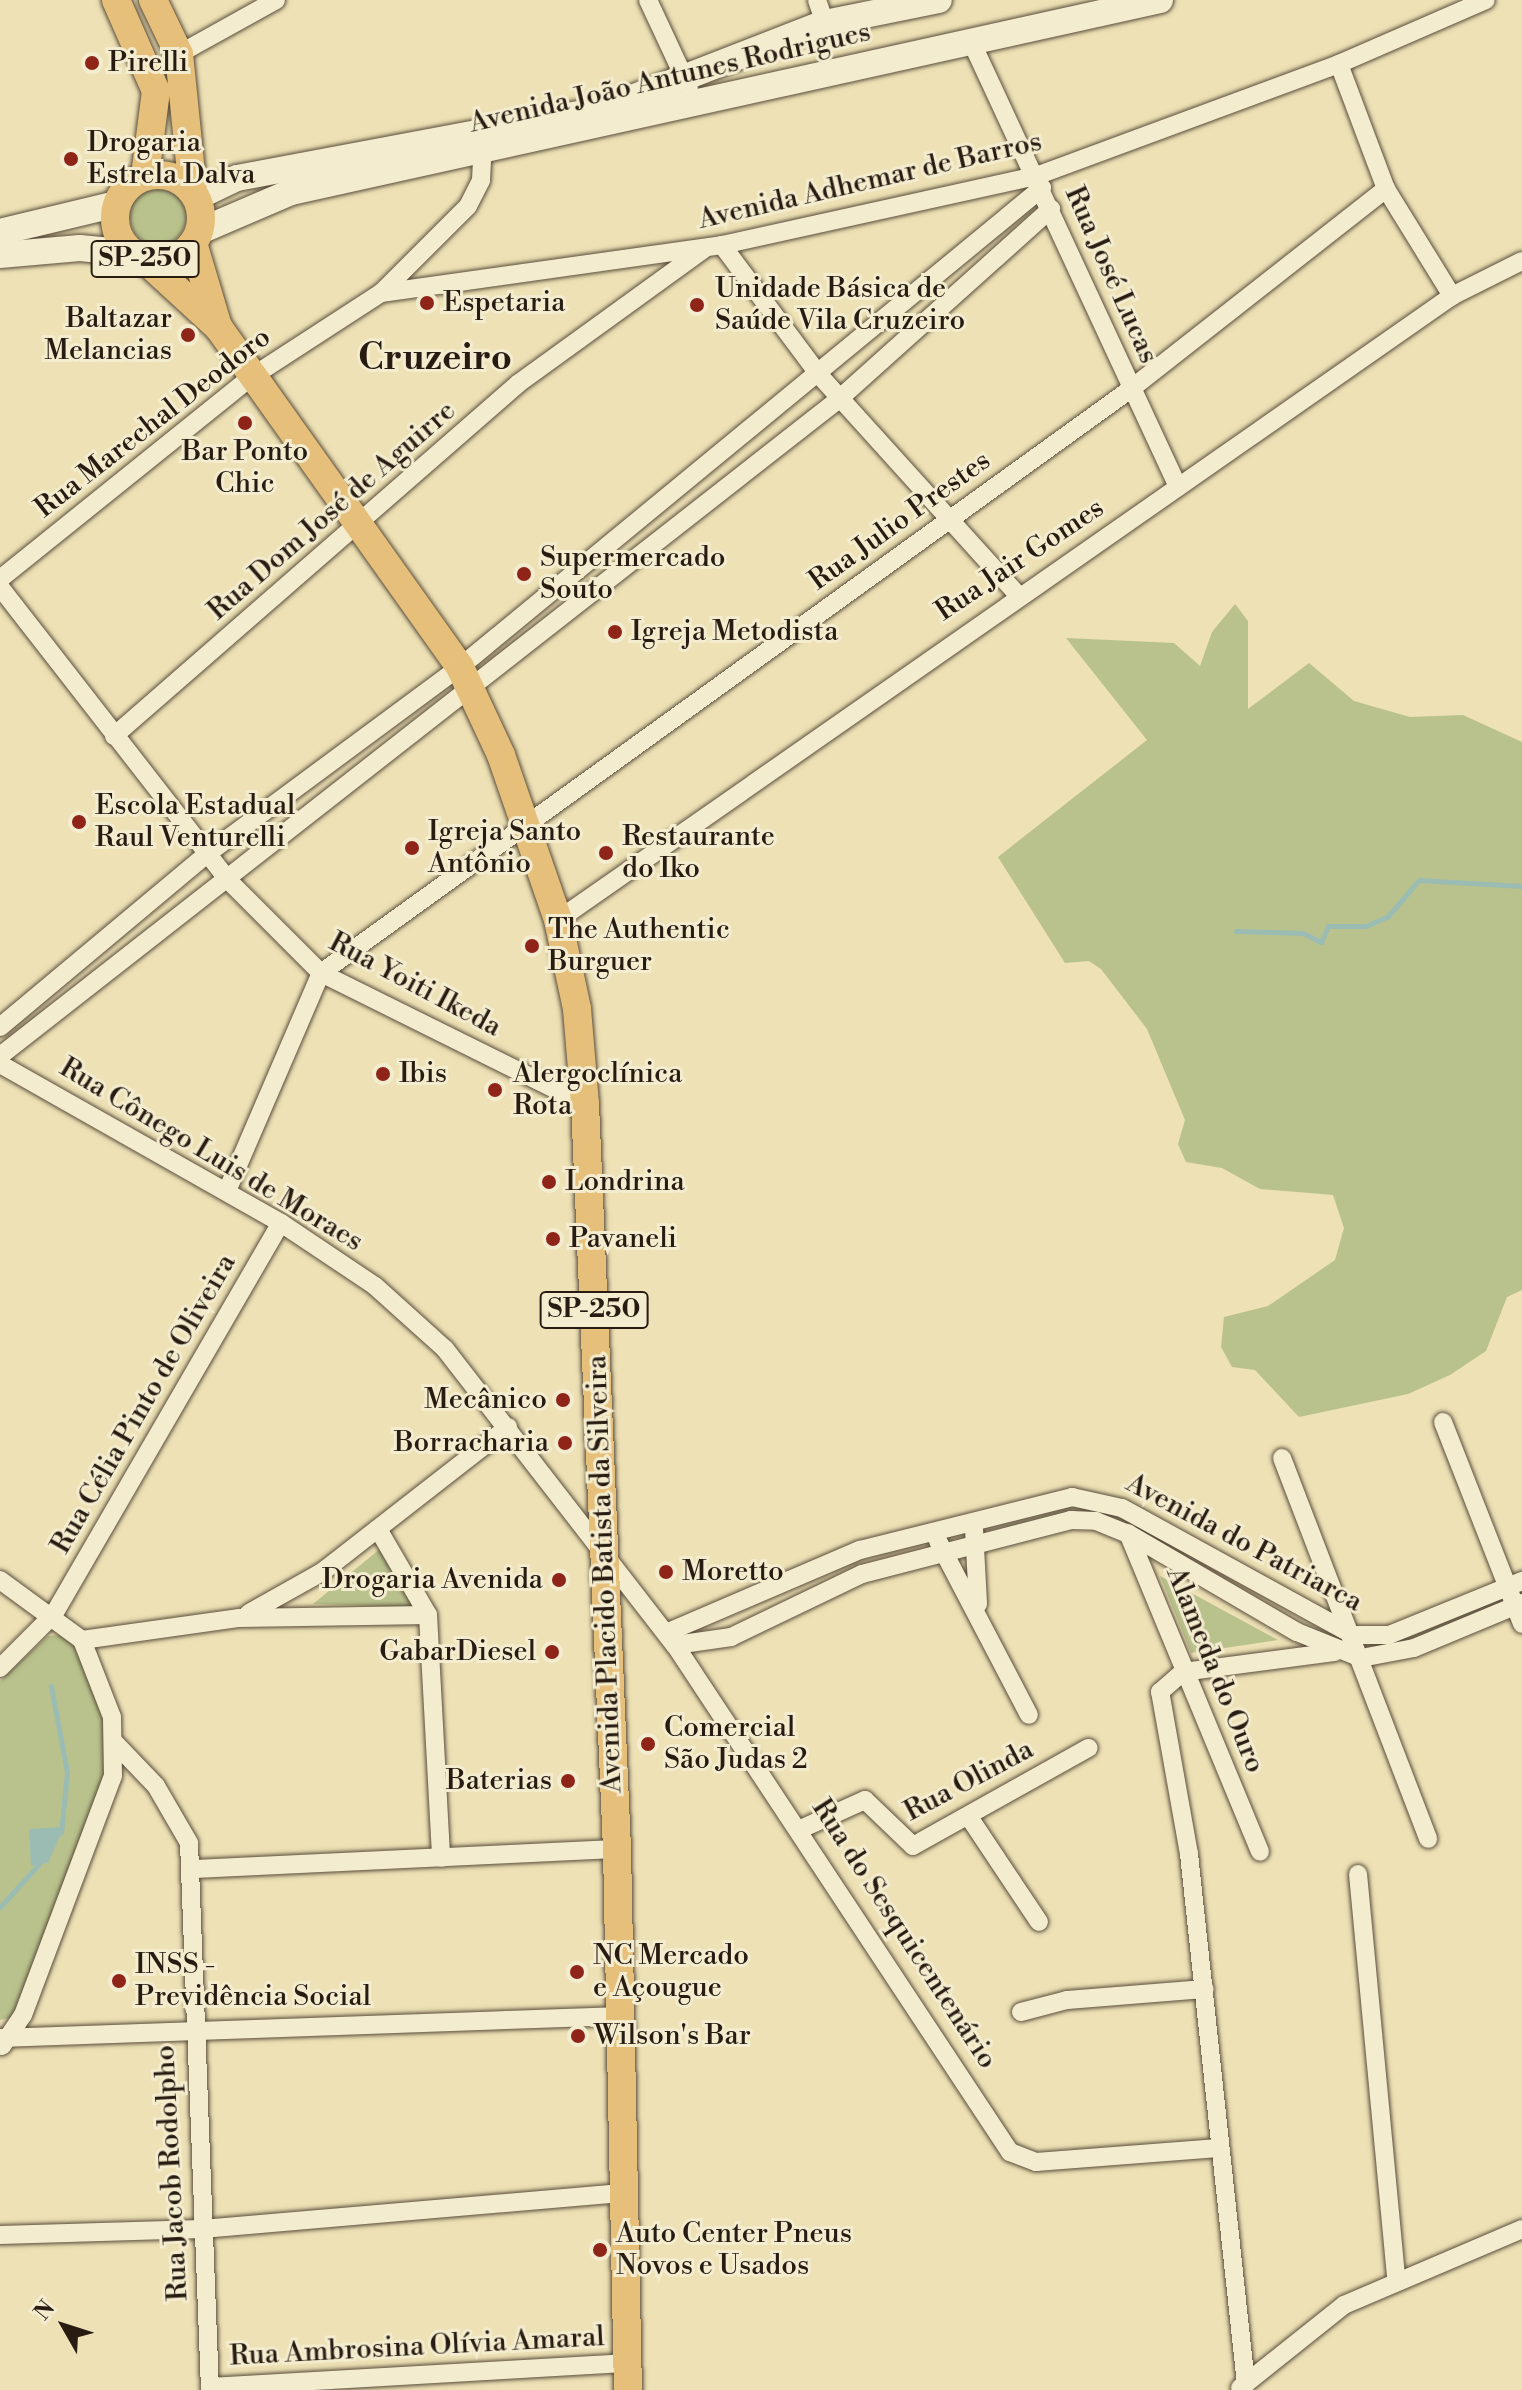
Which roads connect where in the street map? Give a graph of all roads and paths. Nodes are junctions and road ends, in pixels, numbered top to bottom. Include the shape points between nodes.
1 (116, 0) edge
2 (153, 0) edge
3 (276, 0) edge
4 (648, 0) edge
5 (939, 0) edge
6 (1160, 0) edge
7 (1486, 0) edge
8 (1099, 7) edge
9 (821, 12) edge
10 (972, 43) junction
11 (179, 54) junction
12 (1339, 64) junction
13 (691, 94) junction
14 (483, 145) junction
15 (145, 176) junction
16 (1039, 182) junction
17 (1386, 189) junction
18 (195, 194) junction
19 (117, 204) junction
20 (1051, 209) junction
21 (0, 232) edge
22 (196, 237) junction
23 (714, 246) junction
24 (0, 255) edge
25 (138, 256) junction
26 (1522, 261) edge
27 (381, 293) junction
28 (1452, 296) junction
29 (219, 328) junction
30 (820, 376) junction
31 (250, 378) junction
32 (1132, 388) junction
33 (839, 399) junction
34 (1178, 487) junction
35 (656, 508) junction
36 (948, 521) junction
37 (671, 530) junction
38 (358, 531) junction
39 (0, 579) edge
40 (0, 587) edge
41 (1018, 595) junction
42 (465, 677) junction
43 (114, 736) junction
44 (528, 828) junction
45 (207, 854) junction
46 (228, 880) junction
47 (558, 920) junction
48 (98, 943) junction
49 (115, 964) junction
50 (321, 973) junction
51 (0, 1027) edge
52 (0, 1056) edge
53 (0, 1064) edge
54 (585, 1104) junction
55 (227, 1191) junction
56 (281, 1223) junction
57 (1443, 1422) dead end
58 (508, 1427) junction
59 (1282, 1458) dead end
60 (1122, 1508) junction
61 (973, 1519) junction
62 (935, 1528) junction
63 (378, 1529) junction
64 (1129, 1534) junction
65 (975, 1541) junction
66 (941, 1550) junction
67 (604, 1557) junction
68 (0, 1580) edge
69 (1515, 1584) edge
70 (978, 1607) junction
71 (1520, 1611) edge
72 (54, 1614) junction
73 (428, 1615) junction
74 (239, 1618) junction
75 (1348, 1633) junction
76 (671, 1639) junction
77 (82, 1640) junction
78 (1336, 1652) junction
79 (1361, 1658) junction
80 (0, 1668) edge
81 (1183, 1672) junction
82 (1029, 1715) dead end
83 (113, 1741) junction
84 (1088, 1748) dead end
85 (969, 1817) junction
86 (803, 1828) junction
87 (1428, 1839) dead end
88 (617, 1849) junction
89 (1260, 1852) dead end
90 (441, 1858) junction
91 (193, 1869) junction
92 (1358, 1874) dead end
93 (1039, 1922) dead end
94 (1205, 1989) junction
95 (1021, 2012) dead end
96 (622, 2016) junction
97 (193, 2032) junction
98 (2, 2042) edge
99 (1218, 2148) junction
100 (624, 2193) junction
101 (202, 2229) junction
102 (1522, 2229) edge
103 (0, 2235) edge
104 (1396, 2279) junction
105 (628, 2376) edge
106 (1242, 2387) edge
107 (210, 2389) edge

1 - 15 main road via 156,91
2 - 11 main road, SP-250
3 - 11 street
4 - 13 street
5 - 9 street, Avenida João Antunes Rodrigues / SP-250
6 - 8 street, Avenida João Antunes Rodrigues / SP-250
7 - 12 street, Avenida Adhemar de Barros
8 - 10 street, Avenida João Antunes Rodrigues / SP-250
9 - 13 street, Avenida João Antunes Rodrigues / SP-250
10 - 13 street, Avenida João Antunes Rodrigues / SP-250
10 - 16 street, Rua José Lucas
11 - 18 main road, SP-250
12 - 16 street, Avenida Adhemar de Barros
12 - 17 street
13 - 14 street, Avenida João Antunes Rodrigues / SP-250
14 - 18 street, Avenida João Antunes Rodrigues / SP-250 via 237,178
14 - 22 street, Avenida João Antunes Rodrigues / SP-250 via 291,192
14 - 27 street, Rua Marechal Deodoro via 468,206
15 - 18 main road via 171,176
15 - 19 main road, SP-250
16 - 20 street, Rua José Lucas
16 - 23 street, Avenida Adhemar de Barros
16 - 30 street, Avenida Adhemar de Barros
17 - 28 street
17 - 32 street, Rua Julio Prestes
18 - 22 main road, SP-250
19 - 21 street
19 - 25 main road, SP-250 via 116,231
20 - 32 street, Rua José Lucas
20 - 33 street, Avenida Adhemar de Barros
22 - 25 main road, SP-250 via 171,259
22 - 29 main road, Avenida Placido Batista da Silveira / SP-250
23 - 27 street, Avenida Adhemar de Barros
23 - 30 street
23 - 38 street, Rua Dom José de Aguirre via 519,383
24 - 25 street
25 - 29 main road, Avenida Placido Batista da Silveira / SP-250
26 - 28 street, Rua Jair Gomes
27 - 31 street, Rua Marechal Deodoro
28 - 34 street, Rua Jair Gomes
29 - 31 main road, Avenida Placido Batista da Silveira / SP-250
30 - 33 street
30 - 35 street, Avenida Adhemar de Barros
31 - 38 main road, Avenida Placido Batista da Silveira / SP-250
31 - 39 street, Rua Marechal Deodoro
32 - 34 street, Rua José Lucas
32 - 36 street, Rua Julio Prestes
33 - 36 street
33 - 37 street, Avenida Adhemar de Barros
34 - 41 street, Rua Jair Gomes
35 - 37 street
35 - 42 street, Avenida Adhemar de Barros
36 - 41 street
36 - 44 street, Rua Julio Prestes
37 - 42 street, Avenida Adhemar de Barros
38 - 42 main road, Avenida Placido Batista da Silveira / SP-250
38 - 43 street, Rua Dom José de Aguirre
40 - 43 street, Rua Yoiti Ikeda
41 - 47 street, Rua Jair Gomes
42 - 44 main road, Avenida Placido Batista da Silveira / SP-250
42 - 45 street, Avenida Adhemar de Barros
42 - 46 street, Avenida Adhemar de Barros
43 - 45 street, Rua Yoiti Ikeda
44 - 47 main road, Avenida Placido Batista da Silveira / SP-250
44 - 50 street, Rua Julio Prestes
45 - 46 street, Rua Yoiti Ikeda
45 - 48 street, Avenida Adhemar de Barros
46 - 49 street, Avenida Adhemar de Barros
46 - 50 street, Rua Yoiti Ikeda
47 - 54 main road, Avenida Placido Batista da Silveira / SP-250 via 577,1009
48 - 49 street
48 - 51 street, Avenida Adhemar de Barros
49 - 52 street, Avenida Adhemar de Barros
50 - 54 street, Rua Yoiti Ikeda
50 - 55 street
53 - 55 street, Rua Cônego Luis de Moraes
54 - 67 main road, Avenida Placido Batista da Silveira / SP-250
55 - 56 street, Rua Cônego Luis de Moraes
56 - 58 street, Rua Cônego Luis de Moraes via 387,1296 445,1349
56 - 72 street, Rua Célia Pinto de Oliveira
57 - 69 street
58 - 63 street
58 - 67 street, Rua Cônego Luis de Moraes
59 - 75 street
60 - 61 street, Avenida do Patriarca via 1072,1497
60 - 64 street, Alameda do Ouro
60 - 75 street, Avenida do Patriarca
61 - 62 street, Avenida do Patriarca
61 - 65 street
62 - 66 street
62 - 76 street, Avenida do Patriarca via 860,1550
63 - 73 street
63 - 74 street via 287,1597
64 - 65 street, Avenida do Patriarca via 1096,1521 1071,1520
64 - 78 street, Avenida do Patriarca
64 - 81 street, Alameda do Ouro
65 - 66 street, Avenida do Patriarca
65 - 70 street
66 - 70 street
66 - 76 street, Avenida do Patriarca via 862,1574 731,1637
67 - 76 street, Rua do Sesquicentenário
67 - 88 main road, Avenida Placido Batista da Silveira / SP-250
68 - 72 street
69 - 71 street
69 - 75 street, Avenida do Patriarca via 1389,1635
70 - 82 street
71 - 79 street, Avenida do Patriarca via 1414,1648
72 - 77 street
72 - 80 street, Rua Célia Pinto de Oliveira
73 - 74 street
73 - 90 street
74 - 77 street
75 - 78 street
75 - 79 street
76 - 86 street, Rua do Sesquicentenário
77 - 83 street via 99,1672
78 - 79 street, Avenida do Patriarca
78 - 81 street
79 - 87 street
81 - 89 street, Alameda do Ouro
81 - 94 street via 1160,1692
83 - 91 street, Rua Jacob Rodolpho via 178,1816
83 - 98 street via 113,1776 23,2015
84 - 85 street, Rua Olinda
85 - 86 street, Rua Olinda via 913,1846 865,1800
85 - 93 street
86 - 99 street, Rua do Sesquicentenário via 1010,2152 1036,2162
88 - 90 street
88 - 96 main road, Avenida Placido Batista da Silveira / SP-250
90 - 91 street
91 - 97 street, Rua Jacob Rodolpho
92 - 104 street
94 - 95 street via 1067,2000
94 - 99 street
96 - 97 street
96 - 100 main road, Avenida Placido Batista da Silveira / SP-250
97 - 98 street
97 - 101 street, Rua Jacob Rodolpho
99 - 106 street
100 - 101 street
100 - 105 main road, Avenida Placido Batista da Silveira / SP-250
101 - 103 street
101 - 107 street, Rua Jacob Rodolpho
102 - 104 street
104 - 106 street via 1317,2324
105 - 107 street, Rua Ambrosina Olívia Amaral

